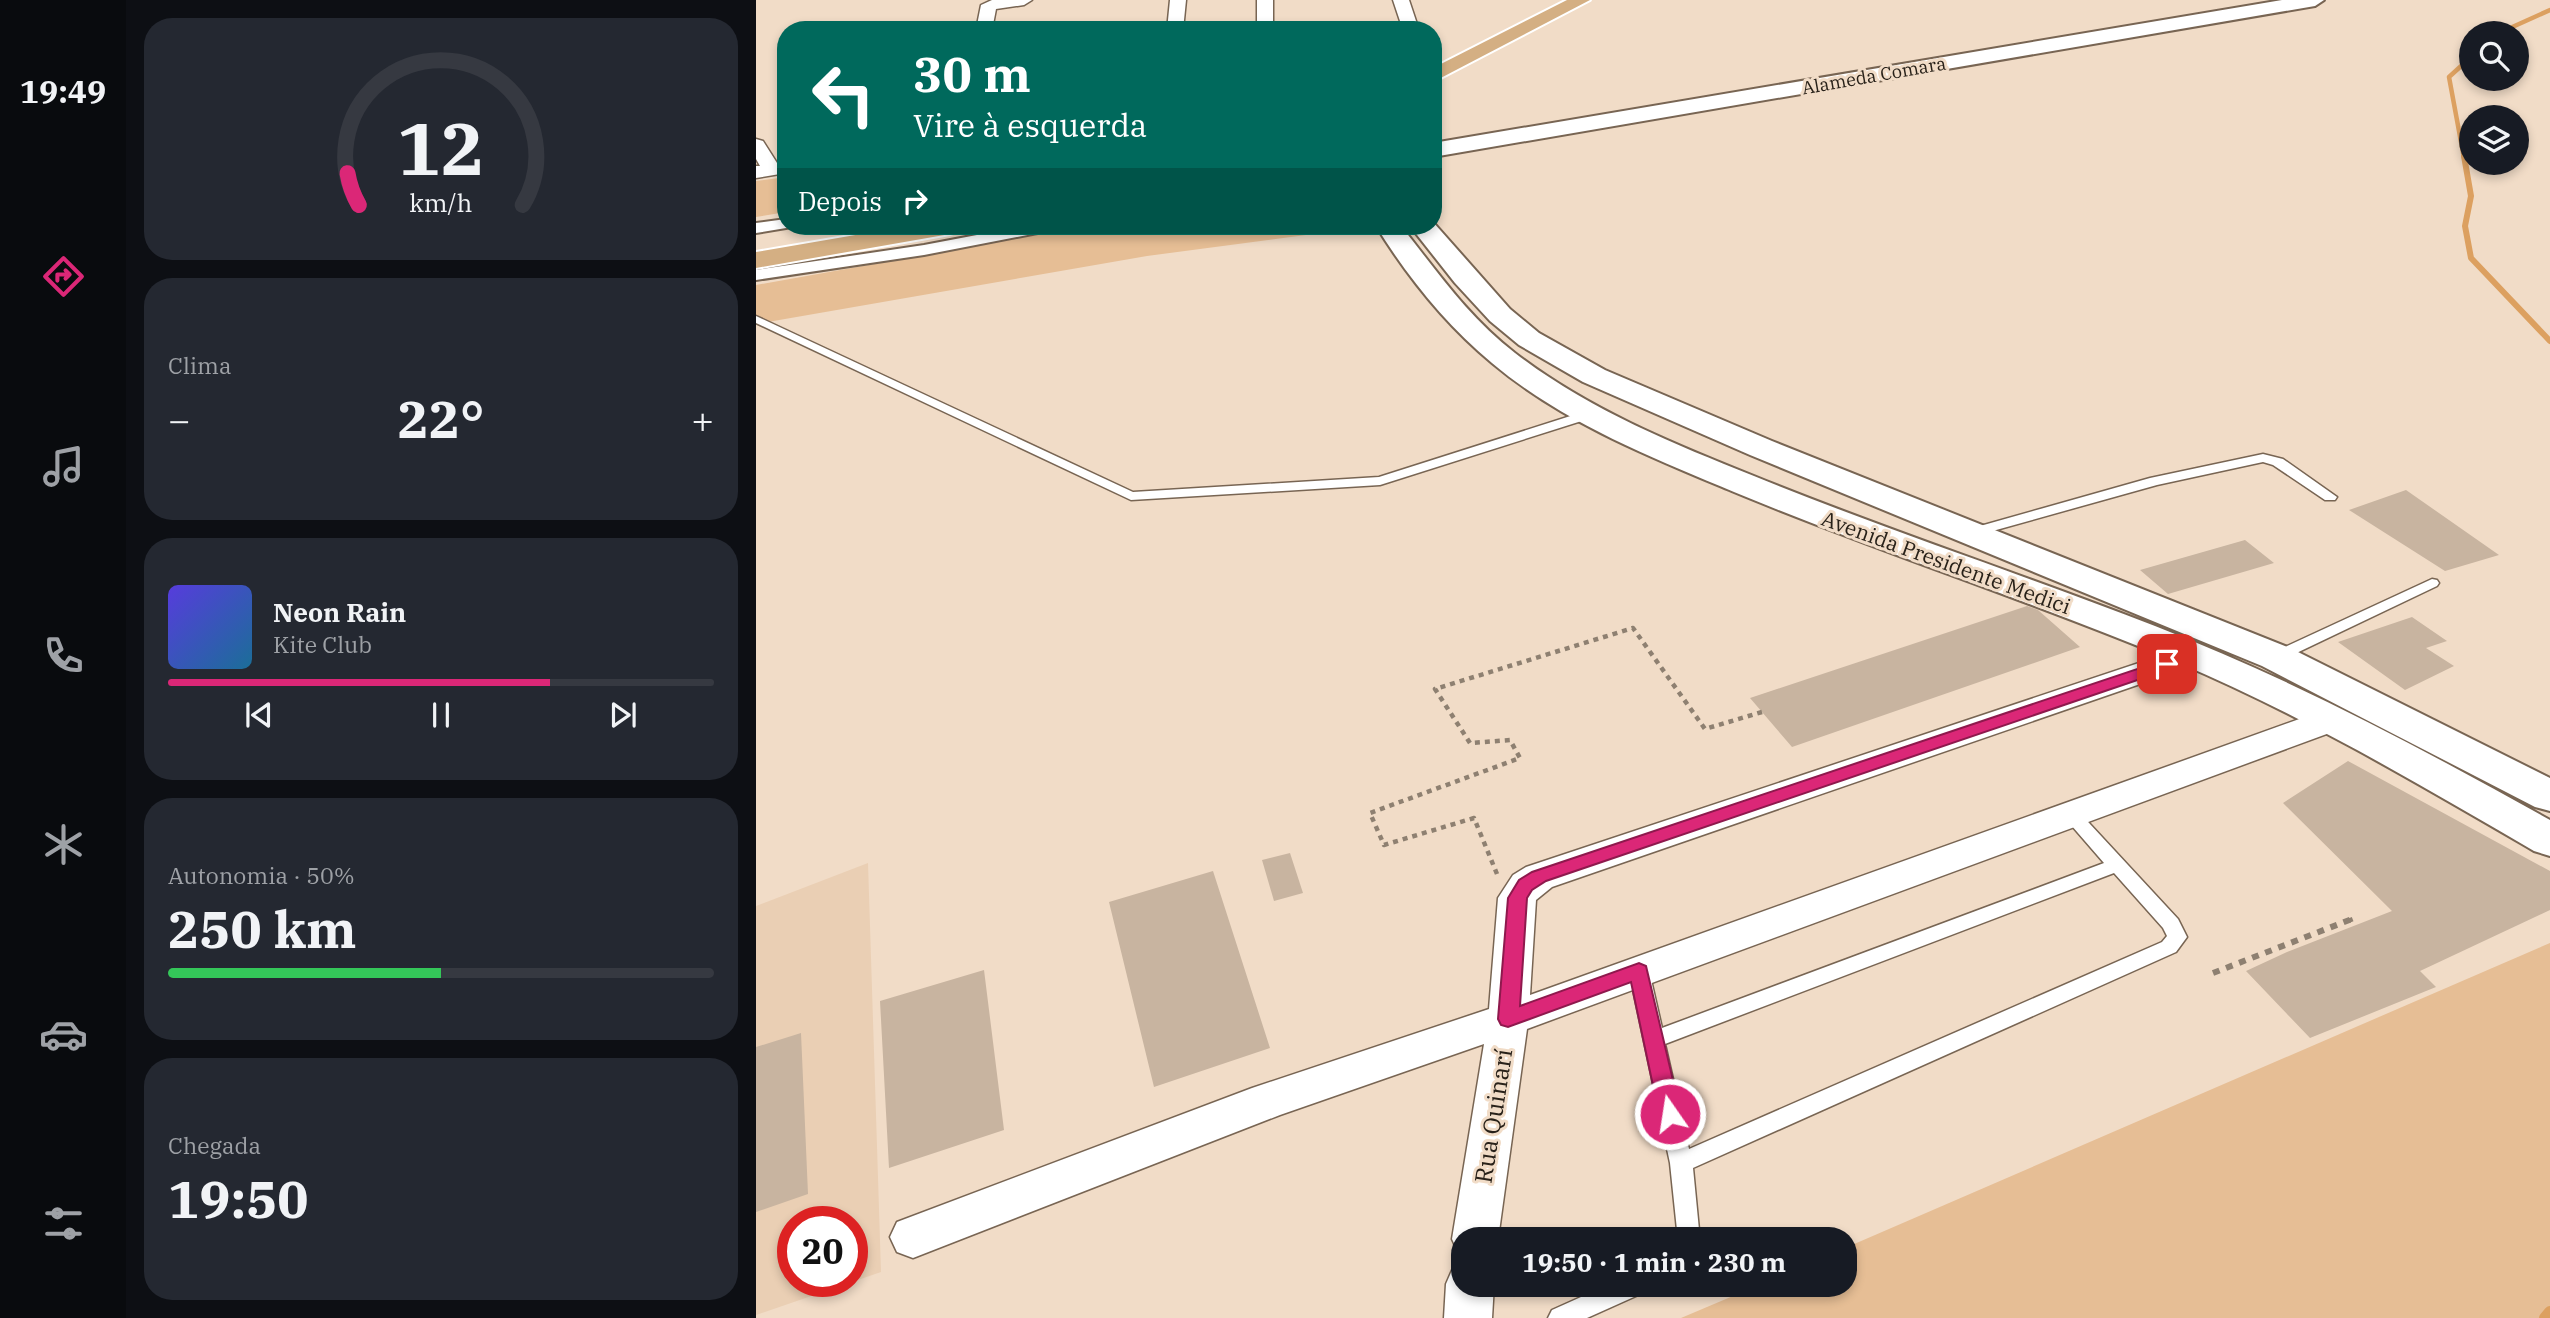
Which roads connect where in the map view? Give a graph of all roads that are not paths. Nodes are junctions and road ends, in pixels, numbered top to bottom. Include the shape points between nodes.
1 (1024, 0) edge
2 (1178, 0) edge
3 (1265, 0) edge
4 (1401, 0) edge
5 (1554, 0) edge
6 (1581, 0) edge
7 (2208, 0) edge
8 (2315, 0) edge
9 (994, 1) edge
10 (986, 21) edge
11 (1176, 21) edge
12 (1265, 21) edge
13 (1408, 21) edge
14 (1442, 56) edge
15 (1442, 71) edge
16 (1743, 76) dead end
17 (756, 145) edge
18 (1442, 148) edge
19 (771, 169) edge
20 (777, 225) edge
21 (756, 228) edge
22 (777, 233) edge
23 (899, 235) edge
24 (1002, 235) edge
25 (1395, 235) edge
26 (1430, 235) edge
27 (756, 236) edge
28 (756, 260) edge
29 (756, 275) edge
30 (756, 319) edge
31 (1587, 415) junction
32 (2330, 497) dead end
33 (1971, 534) junction
34 (2432, 583) dead end
35 (2193, 655) junction
36 (2276, 657) junction
37 (2331, 720) junction
38 (2550, 796) edge
39 (2071, 814) junction
40 (2550, 840) edge
41 (2117, 865) junction
42 (1639, 971) junction
43 (1508, 1019) junction
44 (1654, 1040) junction
45 (1681, 1163) junction
46 (1477, 1227) edge
47 (1688, 1227) edge
48 (913, 1237) dead end
49 (1469, 1297) edge
50 (1608, 1297) edge
51 (1468, 1318) edge
52 (1560, 1318) edge

1 - 9 street
2 - 11 street
3 - 12 street
4 - 13 street
5 - 14 main road
6 - 15 main road
7 - 16 street, Alameda Comara
8 - 18 street, Alameda Comara
9 - 10 street
17 - 19 street
20 - 21 street
22 - 27 main road
23 - 28 main road
24 - 29 street
25 - 31 street, Avenida Presidente Medici via 1477,336 1550,393
26 - 33 street, Avenida Presidente Medici via 1500,315 1560,358 1694,420
30 - 31 lane via 1131,496 1380,481
31 - 35 street, Avenida Presidente Medici via 1809,512
32 - 33 lane via 2278,462 2263,458 2155,481
33 - 36 street, Avenida Presidente Medici
34 - 36 lane
35 - 37 street, Avenida Presidente Medici
35 - 43 street, Rua Quinarí via 1539,877 1517,898
36 - 38 street, Avenida Presidente Medici
37 - 39 street
37 - 40 street, Avenida Presidente Medici
39 - 41 lane
39 - 42 street
41 - 44 lane
41 - 45 lane via 2171,924 2177,937 2169,947
42 - 43 street
42 - 44 lane
43 - 46 street, Rua Quinarí
43 - 48 street via 1267,1101
44 - 45 lane
45 - 47 lane
49 - 51 street
50 - 52 lane

